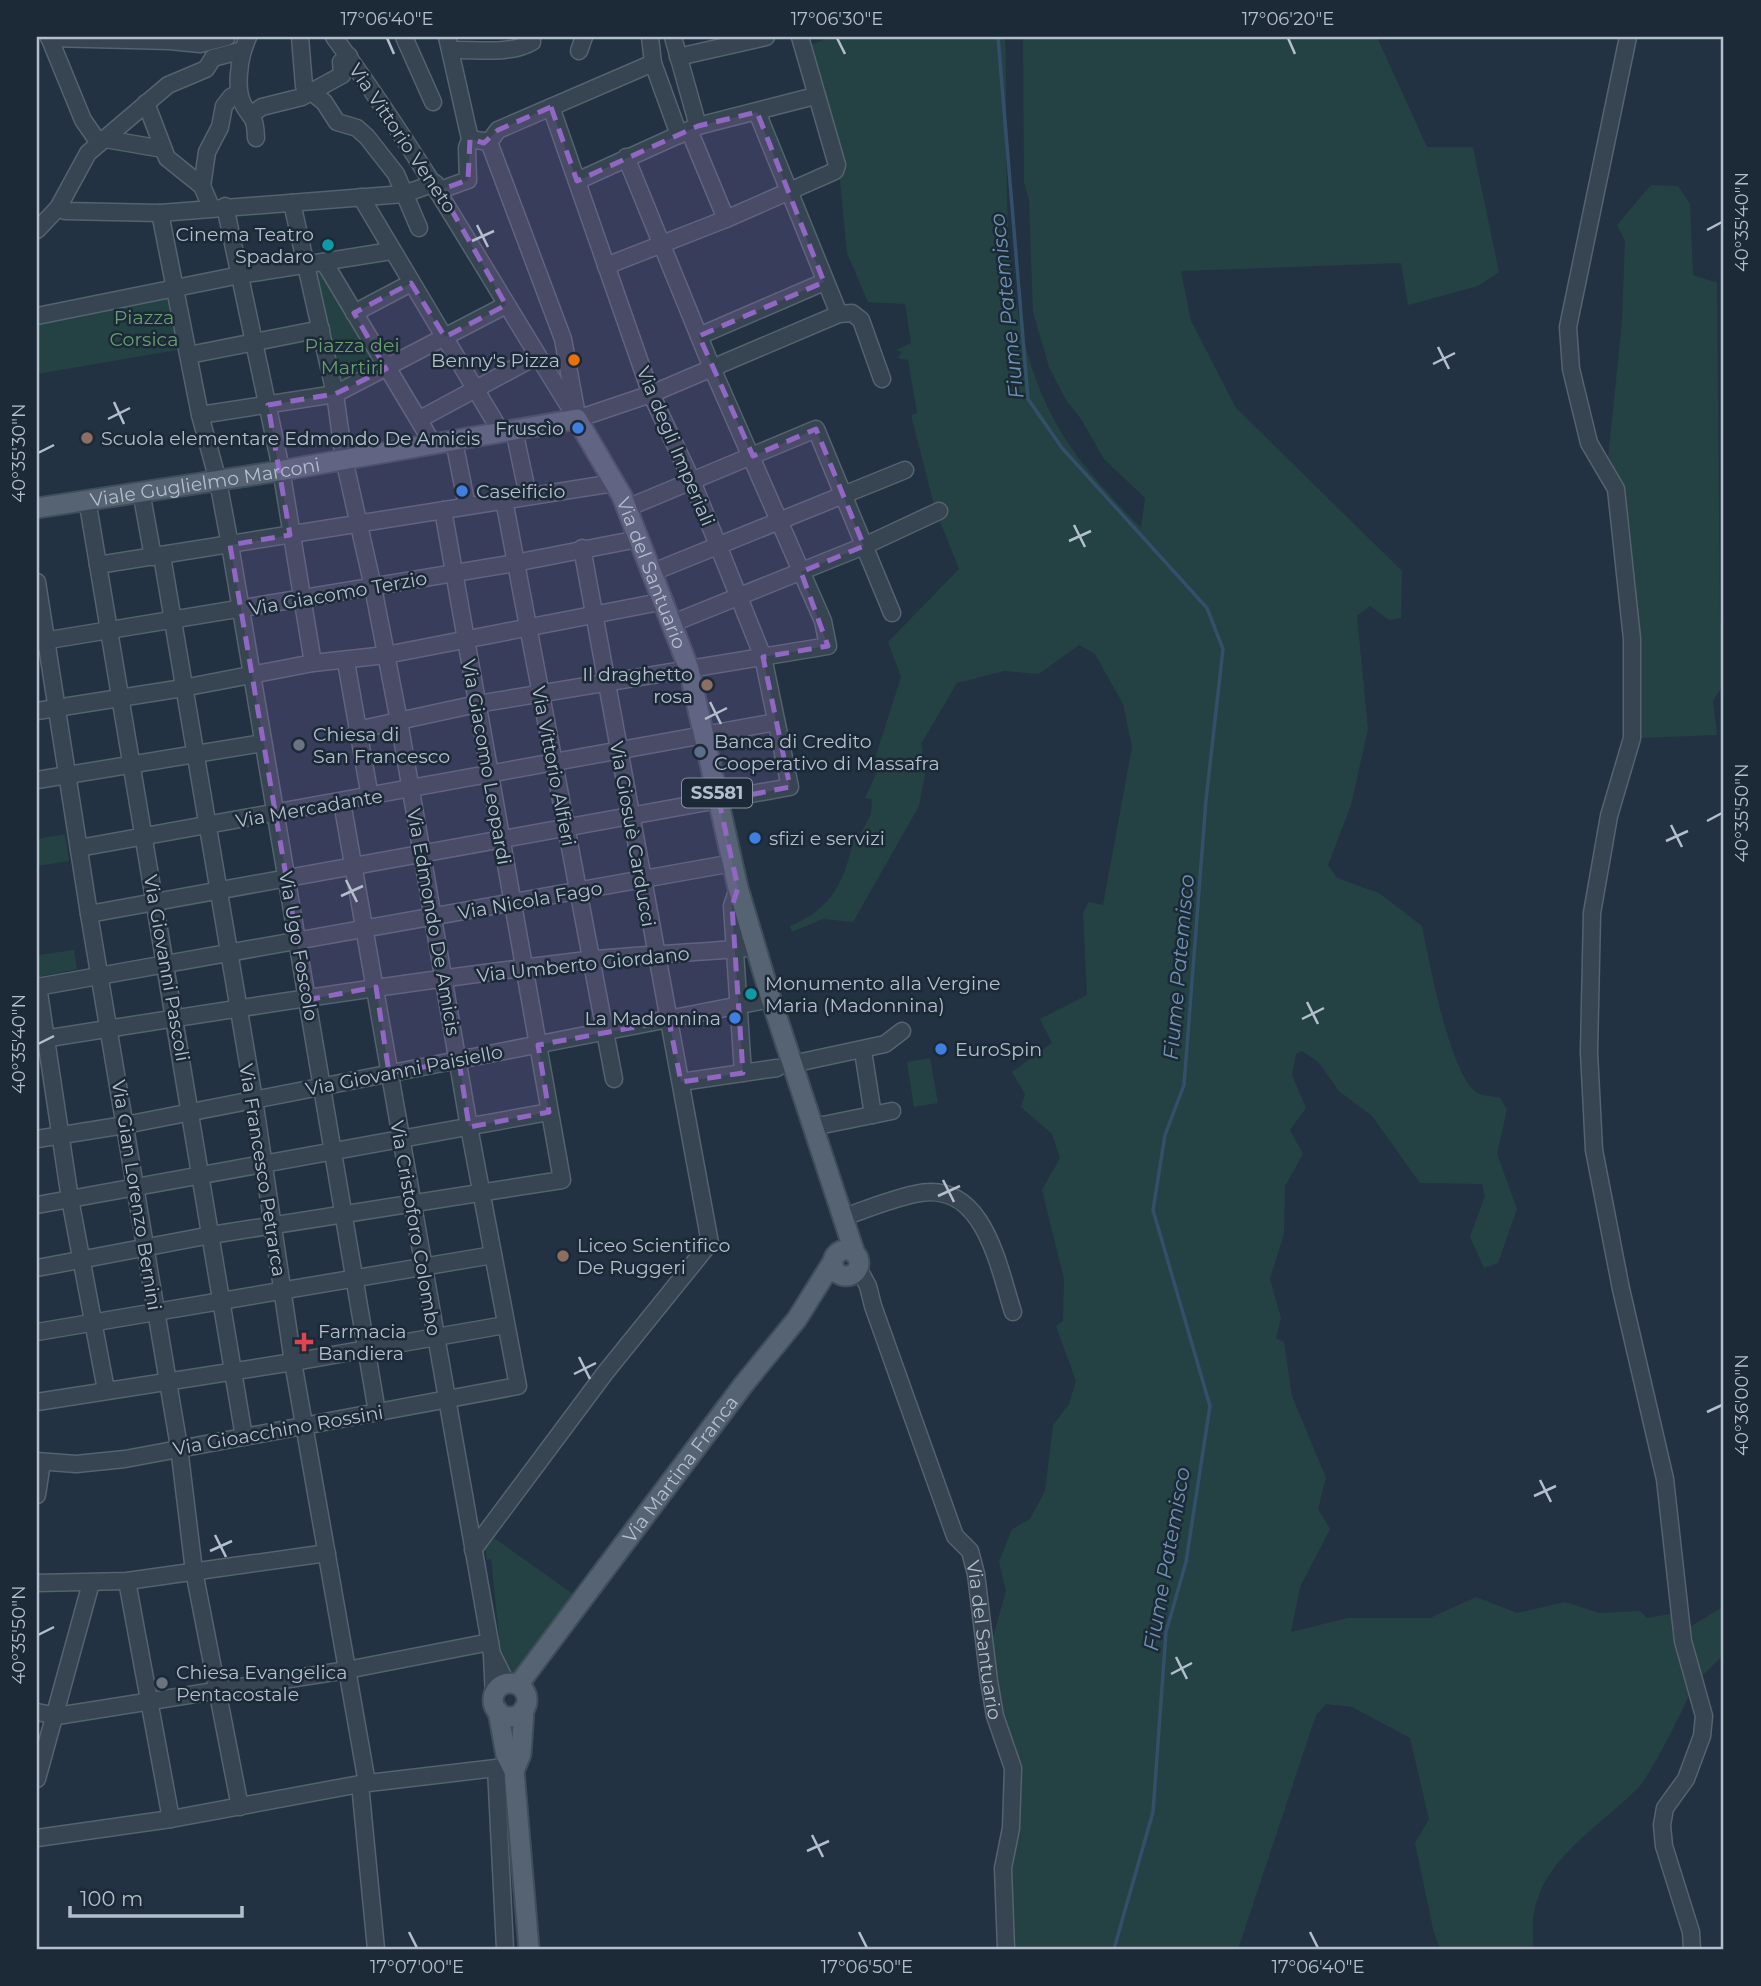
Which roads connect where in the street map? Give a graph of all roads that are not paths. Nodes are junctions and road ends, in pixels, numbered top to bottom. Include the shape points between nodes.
1 (227, 37) edge
2 (300, 37) edge
3 (334, 37) edge
4 (404, 37) edge
5 (531, 37) edge
6 (650, 37) edge
7 (673, 37) edge
8 (766, 37) edge
9 (800, 37) edge
10 (1628, 37) edge
11 (49, 38) edge
12 (169, 39) edge
13 (246, 43) edge
14 (449, 43) edge
15 (212, 51) junction
16 (349, 56) junction
17 (678, 57) junction
18 (653, 63) junction
19 (312, 92) junction
20 (239, 93) junction
21 (815, 96) junction
22 (146, 103) junction
23 (433, 103) dead end
24 (551, 107) junction
25 (757, 112) junction
26 (252, 114) junction
27 (688, 131) junction
28 (256, 138) dead end
29 (470, 139) junction
30 (102, 141) junction
31 (489, 142) junction
32 (163, 149) junction
33 (626, 157) junction
34 (577, 181) junction
35 (202, 187) junction
36 (438, 187) junction
37 (788, 193) junction
38 (404, 194) junction
39 (361, 197) junction
40 (292, 203) junction
41 (218, 206) junction
42 (58, 208) junction
43 (160, 213) junction
44 (726, 219) junction
45 (419, 228) dead end
46 (37, 230) edge
47 (662, 244) junction
48 (391, 251) junction
49 (324, 262) junction
50 (305, 265) junction
51 (607, 266) junction
52 (240, 275) junction
53 (824, 282) junction
54 (411, 283) junction
55 (176, 288) junction
56 (506, 305) junction
57 (354, 313) junction
58 (839, 314) junction
59 (37, 316) edge
60 (321, 329) junction
61 (445, 337) junction
62 (699, 337) junction
63 (253, 341) junction
64 (189, 355) junction
65 (537, 356) junction
66 (712, 368) junction
67 (386, 369) junction
68 (882, 379) dead end
69 (476, 388) junction
70 (335, 394) junction
71 (651, 394) junction
72 (268, 405) junction
73 (200, 415) junction
74 (420, 419) junction
75 (577, 419) junction
76 (507, 431) junction
77 (454, 441) junction
78 (433, 444) junction
79 (753, 456) junction
80 (344, 459) junction
81 (905, 470) dead end
82 (279, 471) junction
83 (218, 481) junction
84 (692, 481) junction
85 (614, 483) junction
86 (141, 491) junction
87 (843, 495) junction
88 (528, 496) junction
89 (87, 499) junction
90 (504, 500) junction
91 (467, 506) junction
92 (37, 508) edge
93 (627, 508) junction
94 (443, 510) junction
95 (939, 511) dead end
96 (780, 521) junction
97 (357, 524) junction
98 (290, 535) junction
99 (638, 538) junction
100 (230, 545) junction
101 (719, 546) junction
102 (864, 546) junction
103 (582, 548) junction
104 (157, 557) junction
105 (515, 563) junction
106 (97, 565) junction
107 (653, 572) junction
108 (801, 572) junction
109 (453, 573) junction
110 (37, 582) edge
111 (373, 587) junction
112 (740, 597) junction
113 (301, 599) junction
114 (664, 601) junction
115 (242, 610) junction
116 (892, 613) dead end
117 (593, 614) junction
118 (172, 621) junction
119 (673, 623) junction
120 (527, 627) junction
121 (108, 629) junction
122 (465, 640) junction
123 (41, 642) edge
124 (386, 655) junction
125 (763, 657) junction
126 (346, 662) junction
127 (313, 663) junction
128 (689, 669) junction
129 (253, 675) junction
130 (604, 682) junction
131 (183, 688) junction
132 (540, 693) junction
133 (120, 697) junction
134 (477, 704) junction
135 (55, 708) junction
136 (37, 711) edge
137 (399, 722) junction
138 (776, 722) junction
139 (357, 730) junction
140 (704, 733) junction
141 (263, 743) junction
142 (619, 750) junction
143 (194, 755) junction
144 (553, 762) junction
145 (131, 763) junction
146 (490, 774) junction
147 (66, 775) junction
148 (37, 780) edge
149 (410, 789) junction
150 (370, 797) junction
151 (719, 801) junction
152 (342, 802) junction
153 (275, 814) junction
154 (630, 814) junction
155 (206, 826) junction
156 (567, 826) junction
157 (144, 835) junction
158 (502, 839) junction
159 (79, 848) junction
160 (422, 854) junction
161 (733, 863) junction
162 (353, 868) junction
163 (288, 879) junction
164 (641, 881) junction
165 (738, 888) junction
166 (219, 891) junction
167 (578, 892) junction
168 (156, 902) junction
169 (512, 903) junction
170 (89, 914) junction
171 (433, 918) junction
172 (367, 930) junction
173 (298, 942) junction
174 (756, 947) junction
175 (733, 949) junction
176 (227, 955) junction
177 (655, 955) junction
178 (590, 960) junction
179 (165, 963) junction
180 (523, 969) junction
181 (100, 975) junction
182 (444, 978) junction
183 (38, 986) edge
184 (376, 986) junction
185 (771, 999) junction
186 (307, 1000) junction
187 (737, 1006) junction
188 (237, 1010) junction
189 (176, 1019) junction
190 (669, 1021) junction
191 (110, 1029) junction
192 (902, 1031) dead end
193 (604, 1032) junction
194 (40, 1039) edge
195 (538, 1045) junction
196 (863, 1051) junction
197 (459, 1061) junction
198 (785, 1066) junction
199 (389, 1073) junction
200 (743, 1073) junction
201 (614, 1079) dead end
202 (681, 1082) junction
203 (324, 1086) junction
204 (254, 1099) junction
205 (190, 1111) junction
206 (892, 1111) dead end
207 (549, 1112) junction
208 (873, 1115) junction
209 (125, 1125) junction
210 (469, 1127) junction
211 (813, 1127) junction
212 (62, 1135) junction
213 (401, 1138) junction
214 (37, 1139) edge
215 (335, 1149) junction
216 (264, 1163) junction
217 (201, 1173) junction
218 (831, 1178) junction
219 (135, 1186) junction
220 (481, 1194) junction
221 (70, 1199) junction
222 (411, 1203) junction
223 (37, 1205) edge
224 (343, 1214) junction
225 (844, 1217) junction
226 (271, 1227) junction
227 (211, 1235) junction
228 (146, 1248) junction
229 (493, 1255) junction
230 (81, 1261) junction
231 (845, 1265) junction
232 (423, 1267) junction
233 (37, 1268) edge
234 (354, 1278) junction
235 (282, 1290) junction
236 (222, 1298) junction
237 (156, 1311) junction
238 (1013, 1312) dead end
239 (93, 1322) junction
240 (505, 1325) junction
241 (37, 1332) edge
242 (435, 1338) junction
243 (366, 1350) junction
244 (293, 1362) junction
245 (234, 1370) junction
246 (168, 1380) junction
247 (518, 1386) joint
248 (106, 1390) junction
249 (446, 1399) junction
250 (37, 1402) edge
251 (377, 1412) junction
252 (305, 1426) junction
253 (244, 1437) junction
254 (179, 1447) junction
255 (39, 1461) edge
256 (37, 1495) edge
257 (474, 1550) junction
258 (327, 1553) junction
259 (194, 1572) junction
260 (127, 1581) junction
261 (37, 1583) edge
262 (91, 1583) junction
263 (491, 1648) junction
264 (347, 1670) junction
265 (216, 1690) junction
266 (520, 1694) junction
267 (151, 1701) junction
268 (496, 1704) junction
269 (37, 1712) edge
270 (56, 1715) junction
271 (505, 1770) junction
272 (37, 1779) edge
273 (364, 1783) junction
274 (240, 1807) junction
275 (171, 1819) junction
276 (37, 1838) edge
277 (376, 1949) edge
278 (505, 1949) edge
279 (529, 1949) edge
280 (1006, 1949) edge
281 (1692, 1949) edge

1 - 15 street
2 - 19 street via 304,86
3 - 16 street, Via Vittorio Veneto
4 - 23 street
5 - 14 street via 527,46 509,48
6 - 18 street
7 - 17 street
8 - 17 street
9 - 21 street
10 - 281 street via 1568,327 1571,369 1589,443 1616,489 1632,639 1632,738 1609,816 1592,913 1589,1052 1594,1150 1620,1289 1665,1479 1683,1641 1704,1716 1703,1736 1686,1779 1665,1808 1662,1825
11 - 12 street
11 - 30 street via 83,120
12 - 15 street
13 - 15 street
13 - 20 street
14 - 29 street
15 - 22 street via 206,69 168,85
16 - 19 street via 341,62 342,75
16 - 36 street, Via Vittorio Veneto
17 - 27 street
18 - 24 street
18 - 27 street
19 - 26 street
19 - 38 street via 337,122 357,128 367,137 396,174
20 - 26 street
20 - 35 street via 224,106 220,127 207,152
21 - 25 street
21 - 37 street via 837,165 829,174
22 - 30 street
22 - 32 street
24 - 31 street via 498,130
24 - 34 street, Via degli Imperiali
25 - 27 street
25 - 37 street
26 - 28 street
27 - 33 street
27 - 44 street
29 - 31 street
29 - 36 street via 468,180
30 - 32 street
30 - 42 street via 82,159
31 - 75 street via 563,339
32 - 35 street via 167,158
33 - 34 street
33 - 47 street
34 - 51 street, Via degli Imperiali
35 - 41 street
36 - 38 street
36 - 56 street, Via Vittorio Veneto
37 - 44 street
37 - 53 street
38 - 39 street
38 - 45 street
39 - 40 street
39 - 48 street
40 - 41 street
40 - 50 street, Via Edmondo De Amicis
41 - 43 street
41 - 52 street
42 - 43 street
42 - 46 street
43 - 55 street, Via Ugo Foscolo
44 - 47 street
47 - 51 street
47 - 62 street
48 - 49 street
48 - 54 street
49 - 50 street
49 - 57 street
50 - 52 street
50 - 60 street, Via Edmondo De Amicis
51 - 71 street, Via degli Imperiali
52 - 55 street
52 - 63 street
53 - 58 street
53 - 62 street
54 - 57 street
54 - 61 street
55 - 59 street
55 - 64 street, Via Ugo Foscolo
56 - 61 street
56 - 65 street, Via Vittorio Veneto
57 - 67 street
58 - 66 street
58 - 68 street via 852,313 861,320
60 - 63 street
60 - 70 street, Via Edmondo De Amicis
61 - 67 street
61 - 69 street
62 - 66 street
63 - 64 street
63 - 72 street
64 - 73 street, Via Ugo Foscolo
65 - 69 street
65 - 75 street, Via Vittorio Veneto
66 - 71 street
66 - 79 street
67 - 70 street
67 - 74 street
69 - 74 street
69 - 76 street
70 - 72 street
70 - 80 street, Via Edmondo De Amicis
71 - 75 street
71 - 84 street, Via degli Imperiali
72 - 73 street
72 - 82 street
73 - 83 street, Via Ugo Foscolo
74 - 78 street
75 - 76 main road, Viale Guglielmo Marconi
75 - 85 main road, Via del Santuario / SS581
76 - 77 main road, Viale Guglielmo Marconi
76 - 88 street
77 - 78 main road, Viale Guglielmo Marconi
77 - 91 street
78 - 80 main road, Viale Guglielmo Marconi
79 - 84 street
79 - 87 street via 816,429
79 - 96 street
80 - 82 main road, Viale Guglielmo Marconi
80 - 97 street, Via Edmondo De Amicis
81 - 87 street
82 - 83 main road, Viale Guglielmo Marconi
82 - 98 street
83 - 86 main road, Viale Guglielmo Marconi
83 - 100 street, Via Ugo Foscolo
84 - 93 street
84 - 101 street, Via degli Imperiali
85 - 88 street
85 - 93 main road, Via del Santuario / SS581
86 - 89 main road, Viale Guglielmo Marconi
86 - 104 street, Via Francesco Petrarca
87 - 96 street
87 - 102 street
88 - 90 street
89 - 92 main road, Viale Guglielmo Marconi
89 - 106 street, Via Giovanni Pascoli
90 - 91 street
90 - 105 street, Via Vittorio Alfieri
91 - 94 street
93 - 99 main road, Via del Santuario / SS581
94 - 97 street
94 - 109 street, Via Giacomo Leopardi
95 - 102 street
96 - 101 street
96 - 108 street
97 - 98 street
97 - 111 street, Via Edmondo De Amicis
98 - 100 street
98 - 113 street
99 - 103 street, Via Giacomo Terzio
99 - 107 main road, Via del Santuario / SS581
100 - 104 street
100 - 115 street, Via Ugo Foscolo
101 - 107 street
101 - 112 street, Via degli Imperiali
102 - 108 street
102 - 116 street
103 - 105 street, Via Giacomo Terzio
103 - 117 street, Via Giosuè Carducci
104 - 106 street
104 - 118 street, Via Francesco Petrarca
105 - 109 street, Via Giacomo Terzio
105 - 120 street, Via Vittorio Alfieri
106 - 121 street, Via Giovanni Pascoli
107 - 114 main road, Via del Santuario / SS581
108 - 112 street
108 - 125 street via 823,621 828,646
109 - 111 street, Via Giacomo Terzio
109 - 122 street, Via Giacomo Leopardi
110 - 123 street, Via Gian Lorenzo Bernini
111 - 113 street, Via Giacomo Terzio
111 - 124 street, Via Edmondo De Amicis
112 - 119 street
112 - 125 street, Via degli Imperiali
113 - 115 street, Via Giacomo Terzio
113 - 127 street
114 - 117 street
114 - 119 main road, Via del Santuario / SS581
115 - 118 street, Via Giacomo Terzio
115 - 129 street, Via Ugo Foscolo
117 - 120 street
117 - 130 street, Via Giosuè Carducci
118 - 121 street, Via Giacomo Terzio
118 - 131 street, Via Francesco Petrarca
119 - 128 main road, Via del Santuario / SS581
120 - 122 street
120 - 132 street, Via Vittorio Alfieri
121 - 123 street, Via Giacomo Terzio
121 - 133 street, Via Giovanni Pascoli
122 - 124 street
122 - 134 street, Via Giacomo Leopardi
123 - 135 street, Via Gian Lorenzo Bernini
124 - 126 street
124 - 137 street, Via Edmondo De Amicis
125 - 128 street
125 - 138 street, Via degli Imperiali
126 - 127 street
126 - 139 street
127 - 129 street
128 - 130 street
128 - 140 main road, Via del Santuario / SS581
129 - 131 street
129 - 141 street, Via Ugo Foscolo
130 - 132 street
130 - 142 street, Via Giosuè Carducci
131 - 133 street
131 - 143 street, Via Francesco Petrarca
132 - 134 street
132 - 144 street, Via Vittorio Alfieri
133 - 135 street
133 - 145 street, Via Giovanni Pascoli
134 - 137 street
134 - 146 street, Via Giacomo Leopardi
135 - 136 street
135 - 147 street, Via Gian Lorenzo Bernini
137 - 139 street
137 - 149 street, Via Edmondo De Amicis
138 - 140 street, Via Mercadante
138 - 151 street, Via degli Imperiali via 790,787
139 - 150 street
140 - 142 street, Via Mercadante
140 - 151 main road, Via del Santuario / SS581
141 - 143 street
141 - 153 street, Via Ugo Foscolo
142 - 144 street, Via Mercadante
142 - 154 street, Via Giosuè Carducci
143 - 145 street
143 - 155 street, Via Francesco Petrarca
144 - 146 street, Via Mercadante
144 - 156 street, Via Vittorio Alfieri
145 - 147 street
145 - 157 street, Via Giovanni Pascoli
146 - 149 street, Via Mercadante
146 - 158 street, Via Giacomo Leopardi
147 - 148 street
147 - 159 street, Via Gian Lorenzo Bernini
149 - 150 street, Via Mercadante
149 - 160 street, Via Edmondo De Amicis
150 - 152 street, Via Mercadante
151 - 154 street
151 - 161 main road, Via del Santuario / SS581
152 - 153 street, Via Mercadante
152 - 162 street, Via Cristoforo Colombo
153 - 155 street, Via Mercadante
153 - 163 street, Via Ugo Foscolo
154 - 156 street
154 - 164 street, Via Giosuè Carducci
155 - 157 street, Via Mercadante
155 - 166 street, Via Francesco Petrarca
156 - 158 street
156 - 167 street, Via Vittorio Alfieri
157 - 159 street, Via Mercadante
157 - 168 street, Via Giovanni Pascoli
158 - 160 street
158 - 169 street, Via Giacomo Leopardi
159 - 170 street, Via Gian Lorenzo Bernini
160 - 162 street
160 - 171 street, Via Edmondo De Amicis
161 - 164 street, Via Nicola Fago
161 - 165 main road, Via del Santuario / SS581
162 - 163 street
162 - 172 street, Via Cristoforo Colombo
163 - 166 street
163 - 173 street, Via Ugo Foscolo
164 - 167 street, Via Nicola Fago
164 - 177 street, Via Giosuè Carducci
165 - 174 main road, Via del Santuario / SS581
165 - 175 street via 732,906
166 - 168 street
166 - 176 street, Via Francesco Petrarca
167 - 169 street, Via Nicola Fago
167 - 178 street, Via Vittorio Alfieri
168 - 170 street
168 - 179 street, Via Giovanni Pascoli
169 - 171 street, Via Nicola Fago
169 - 180 street, Via Giacomo Leopardi
170 - 181 street, Via Gian Lorenzo Bernini
171 - 172 street, Via Nicola Fago
171 - 182 street, Via Edmondo De Amicis
172 - 173 street, Via Nicola Fago
172 - 184 street, Via Cristoforo Colombo
173 - 176 street, Via Nicola Fago
173 - 186 street, Via Ugo Foscolo
174 - 175 street, Via Umberto Giordano
174 - 185 main road, Via del Santuario / SS581
175 - 177 street, Via Umberto Giordano
175 - 187 street
176 - 179 street, Via Nicola Fago
176 - 188 street, Via Francesco Petrarca
177 - 178 street, Via Umberto Giordano
177 - 190 street, Via Giosuè Carducci
178 - 180 street, Via Umberto Giordano
178 - 193 street, Via Vittorio Alfieri
179 - 181 street, Via Nicola Fago
179 - 189 street, Via Giovanni Pascoli
180 - 182 street, Via Umberto Giordano
180 - 195 street, Via Giacomo Leopardi
181 - 183 street, Via Nicola Fago
181 - 191 street, Via Gian Lorenzo Bernini
182 - 184 street, Via Umberto Giordano
182 - 197 street, Via Edmondo De Amicis
183 - 194 street
184 - 186 street, Via Umberto Giordano
184 - 199 street, Via Cristoforo Colombo
185 - 187 street, Via Giovanni Paisiello
185 - 198 main road, Via del Santuario / SS581
186 - 188 street, Via Umberto Giordano
186 - 203 street, Via Ugo Foscolo
187 - 190 street, Via Giovanni Paisiello
187 - 200 street
188 - 189 street, Via Umberto Giordano
188 - 204 street, Via Francesco Petrarca
189 - 191 street, Via Umberto Giordano
189 - 205 street, Via Giovanni Pascoli
190 - 193 street, Via Giovanni Paisiello
190 - 202 street, Via Giosuè Carducci
191 - 194 street, Via Umberto Giordano
191 - 209 street, Via Gian Lorenzo Bernini
192 - 196 street via 885,1044
193 - 195 street, Via Giovanni Paisiello
193 - 201 street, Via Vittorio Alfieri
194 - 212 street
195 - 197 street, Via Giovanni Paisiello
195 - 207 street, Via Giacomo Leopardi
196 - 198 street
196 - 208 street
197 - 199 street, Via Giovanni Paisiello
197 - 210 street, Via Edmondo De Amicis
198 - 200 street
198 - 211 main road, Via del Santuario / SS581
199 - 203 street, Via Giovanni Paisiello
199 - 213 street, Via Cristoforo Colombo
200 - 202 street
202 - 257 street, Via Giosuè Carducci via 710,1243 605,1373
203 - 204 street, Via Giovanni Paisiello
203 - 215 street, Via Ugo Foscolo
204 - 205 street, Via Giovanni Paisiello
204 - 216 street, Via Francesco Petrarca
205 - 209 street, Via Giovanni Paisiello
205 - 217 street, Via Giovanni Pascoli
206 - 208 street
207 - 210 street
207 - 220 street, Via Giacomo Leopardi via 562,1180
208 - 211 street
209 - 212 street, Via Giovanni Paisiello
209 - 219 street, Via Gian Lorenzo Bernini
210 - 213 street
210 - 220 street, Via Edmondo De Amicis
211 - 218 main road, Via del Santuario / SS581
212 - 214 street, Via Giovanni Paisiello
212 - 221 street
213 - 215 street
213 - 222 street, Via Cristoforo Colombo
215 - 216 street
215 - 224 street, Via Ugo Foscolo
216 - 217 street
216 - 226 street, Via Francesco Petrarca
217 - 219 street
217 - 227 street, Via Giovanni Pascoli
218 - 225 main road, Via del Santuario / SS581
218 - 231 main road, Via del Santuario / SS581
219 - 221 street
219 - 228 street, Via Gian Lorenzo Bernini
220 - 222 street
220 - 229 street, Via Edmondo De Amicis
221 - 223 street
221 - 230 street
222 - 224 street
222 - 232 street, Via Cristoforo Colombo
224 - 226 street
224 - 234 street, Via Ugo Foscolo
225 - 231 main road, Via del Santuario / SS581
225 - 238 street via 917,1193 946,1195 961,1203 984,1224
226 - 227 street
226 - 235 street, Via Francesco Petrarca
227 - 228 street
227 - 236 street, Via Giovanni Pascoli
228 - 230 street
228 - 237 street, Via Gian Lorenzo Bernini
229 - 232 street
229 - 240 street, Via Edmondo De Amicis
230 - 233 street
230 - 239 street
231 - 266 main road, Via Martina Franca via 811,1300 552,1642
231 - 280 street, Via del Santuario via 873,1306 955,1536 970,1551 976,1574 989,1681 1013,1779 1003,1868
232 - 234 street
232 - 242 street, Via Cristoforo Colombo
234 - 235 street
234 - 243 street, Via Ugo Foscolo
235 - 236 street
235 - 244 street, Via Francesco Petrarca
236 - 237 street
236 - 245 street, Via Giovanni Pascoli
237 - 239 street
237 - 246 street, Via Gian Lorenzo Bernini
239 - 241 street
239 - 248 street
240 - 242 street
240 - 247 street, Via Edmondo De Amicis
242 - 243 street
242 - 249 street, Via Cristoforo Colombo
243 - 244 street
243 - 251 street, Via Ugo Foscolo
244 - 245 street
244 - 252 street, Via Francesco Petrarca
245 - 246 street
245 - 253 street, Via Giovanni Pascoli
246 - 248 street
246 - 254 street, Via Gian Lorenzo Bernini
247 - 249 street, Via Gioacchino Rossini
248 - 250 street
249 - 251 street, Via Gioacchino Rossini
249 - 257 street, Via Cristoforo Colombo
251 - 252 street, Via Gioacchino Rossini
252 - 253 street, Via Gioacchino Rossini
252 - 258 street, Via Francesco Petrarca
253 - 254 street, Via Gioacchino Rossini
254 - 255 street, Via Gioacchino Rossini via 76,1464
254 - 259 street, Via Gian Lorenzo Bernini
255 - 256 street
257 - 263 street, Via Cristoforo Colombo
258 - 259 street
258 - 264 street, Via Francesco Petrarca
259 - 260 street
259 - 265 street, Via Gian Lorenzo Bernini
260 - 262 street
260 - 267 street
261 - 262 street
262 - 270 street
263 - 264 street
263 - 266 street, Via Cristoforo Colombo via 504,1678
263 - 268 street, Via Cristoforo Colombo
264 - 265 street
264 - 273 street, Via Francesco Petrarca
265 - 267 street
265 - 274 street, Via Gian Lorenzo Bernini
266 - 268 main road via 502,1685
266 - 268 main road via 512,1716
266 - 271 main road, Via Martina Franca via 521,1754
267 - 270 street
267 - 275 street
268 - 271 main road, Via Martina Franca
269 - 270 street
270 - 272 street
271 - 273 street
271 - 278 street
271 - 279 main road, Via Martina Franca
273 - 274 street
273 - 277 street, Via Francesco Petrarca
274 - 275 street
275 - 276 street

